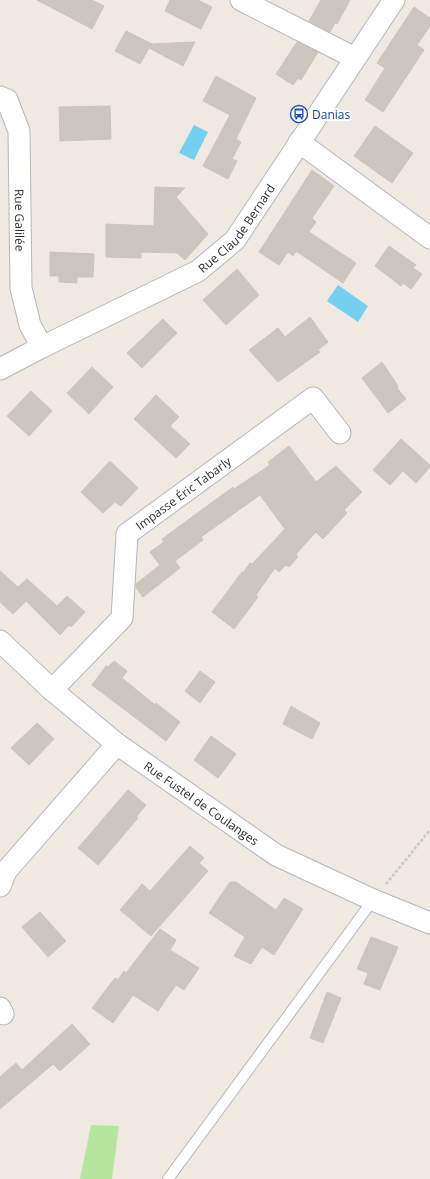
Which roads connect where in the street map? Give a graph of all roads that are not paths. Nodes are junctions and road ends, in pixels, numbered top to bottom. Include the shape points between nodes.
1 (241, 0) edge
2 (394, 0) edge
3 (355, 58) junction
4 (0, 97) edge
5 (299, 142) junction
6 (430, 238) edge
7 (42, 346) junction
8 (0, 369) edge
9 (340, 433) dead end
10 (0, 641) edge
11 (52, 690) junction
12 (117, 744) junction
13 (0, 886) edge
14 (373, 900) junction
15 (430, 923) edge
16 (168, 1179) edge

1 - 3 street
2 - 3 street, Rue Claude Bernard
3 - 5 street, Rue Claude Bernard
4 - 7 street, Rue Galilée via 7,100 19,131 21,288 30,325
5 - 6 street
5 - 7 street, Rue Claude Bernard via 235,240 198,271
7 - 8 street, Rue Claude Bernard
9 - 11 street, Impasse Éric Tabarly via 313,398 127,534 122,618
10 - 11 street, Rue Fustel de Coulanges
11 - 12 street, Rue Fustel de Coulanges
12 - 13 street via 6,871
12 - 14 street, Rue Fustel de Coulanges via 276,855
14 - 15 street, Rue Fustel de Coulanges
14 - 16 lane

